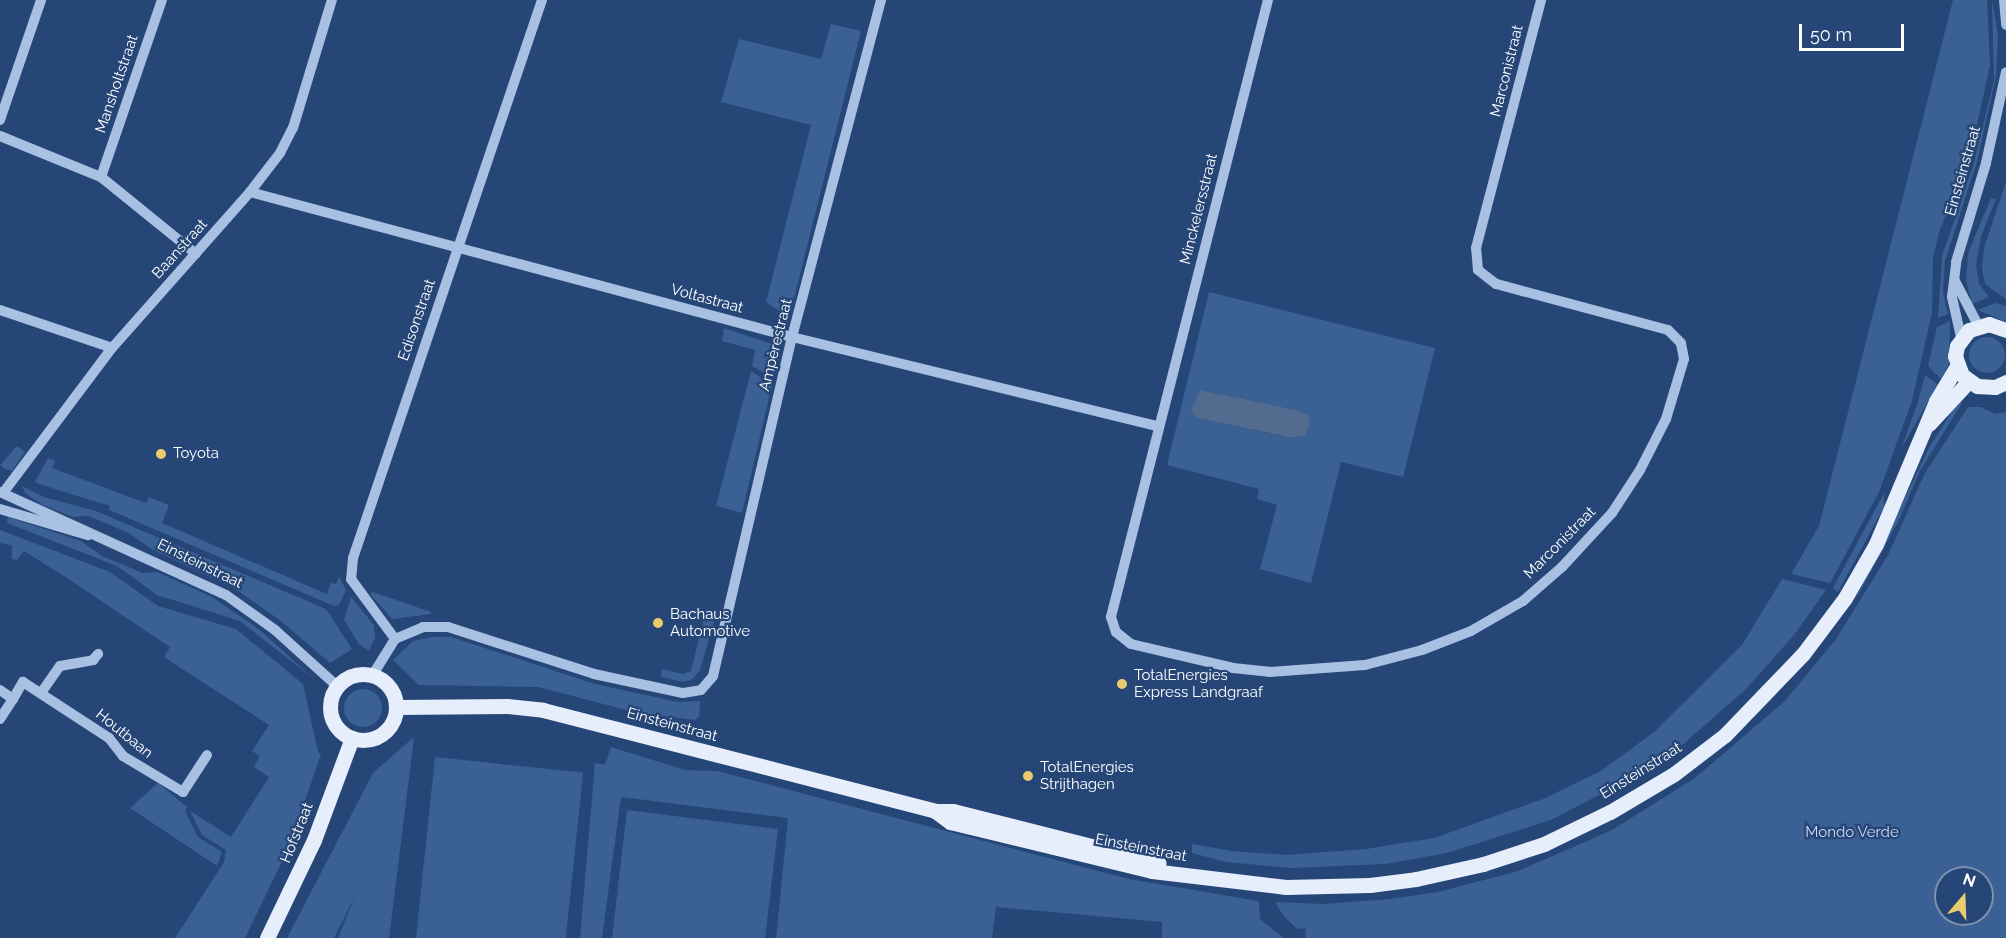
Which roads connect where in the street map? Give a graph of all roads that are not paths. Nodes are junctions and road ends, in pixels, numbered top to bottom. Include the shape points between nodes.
1 (41, 0) edge
2 (162, 0) edge
3 (332, 0) edge
4 (542, 0) edge
5 (881, 0) edge
6 (1268, 0) edge
7 (1540, 0) edge
8 (2004, 0) edge
9 (2006, 25) edge
10 (2006, 72) edge
11 (0, 120) edge
12 (0, 136) edge
13 (101, 177) junction
14 (250, 192) junction
15 (457, 250) junction
16 (196, 255) junction
17 (1955, 280) junction
18 (0, 310) edge
19 (1978, 325) junction
20 (2006, 330) edge
21 (792, 337) junction
22 (1961, 337) junction
23 (112, 348) junction
24 (1957, 366) junction
25 (1968, 382) junction
26 (2006, 382) edge
27 (1929, 424) junction
28 (1158, 426) junction
29 (2, 492) edge
30 (0, 509) edge
31 (94, 536) junction
32 (395, 639) junction
33 (98, 654) dead end
34 (372, 676) junction
35 (337, 686) junction
36 (0, 690) edge
37 (40, 693) junction
38 (13, 699) junction
39 (396, 707) junction
40 (0, 719) edge
41 (352, 738) junction
42 (207, 755) dead end
43 (267, 938) edge

1 - 11 street
2 - 13 street, Mansholtstraat
3 - 14 street, Baanstraat via 293,128
4 - 15 street, Edisonstraat
5 - 21 street, Ampèrestraat
6 - 28 street, Minckelersstraat
7 - 28 street, Marconistraat via 1476,248 1478,270 1496,284 1668,330 1684,352 1674,396 1654,443 1625,495 1597,531 1522,601 1471,631 1422,650 1365,665 1296,672 1233,668 1177,656 1131,644 1116,632 1111,617
8 - 9 street
10 - 17 street, Einsteinstraat via 1986,163 1959,249
12 - 13 street
13 - 16 street
14 - 15 street, Voltastraat
14 - 16 street, Baanstraat
15 - 21 street, Voltastraat
15 - 32 street, Edisonstraat via 350,571 356,589
16 - 23 street, Baanstraat
17 - 19 street
17 - 22 street, Einsteinstraat via 1952,297
18 - 23 street
19 - 20 main road
19 - 22 main road
21 - 28 street, Voltastraat
21 - 32 street, Ampèrestraat via 713,676 697,691 676,692 594,674 448,627 423,627
22 - 24 main road
23 - 29 street, Baanstraat
24 - 25 main road
24 - 27 main road, Einsteinstraat via 1936,400
25 - 26 main road via 1986,388
25 - 27 main road, Einsteinstraat
27 - 39 main road, Einsteinstraat via 1876,544 1845,598 1803,654 1725,735 1674,774 1610,812 1544,844 1452,872 1329,887 1267,885 1152,871 950,822 934,811 543,710 507,706
29 - 31 street, Einsteinstraat
30 - 31 street, Einsteinstraat
31 - 35 street, Einsteinstraat via 210,586 244,605
32 - 34 street
33 - 37 street via 93,660 60,666
34 - 35 main road via 355,675
34 - 39 main road via 389,687
35 - 41 main road via 330,712 337,728
36 - 38 street
37 - 38 street, Houtbaan via 24,682
37 - 42 street, Houtbaan via 109,738 123,756 183,792
38 - 40 street, Houtbaan
39 - 41 main road via 386,731 370,740
41 - 43 main road, Hofstraat via 314,840

